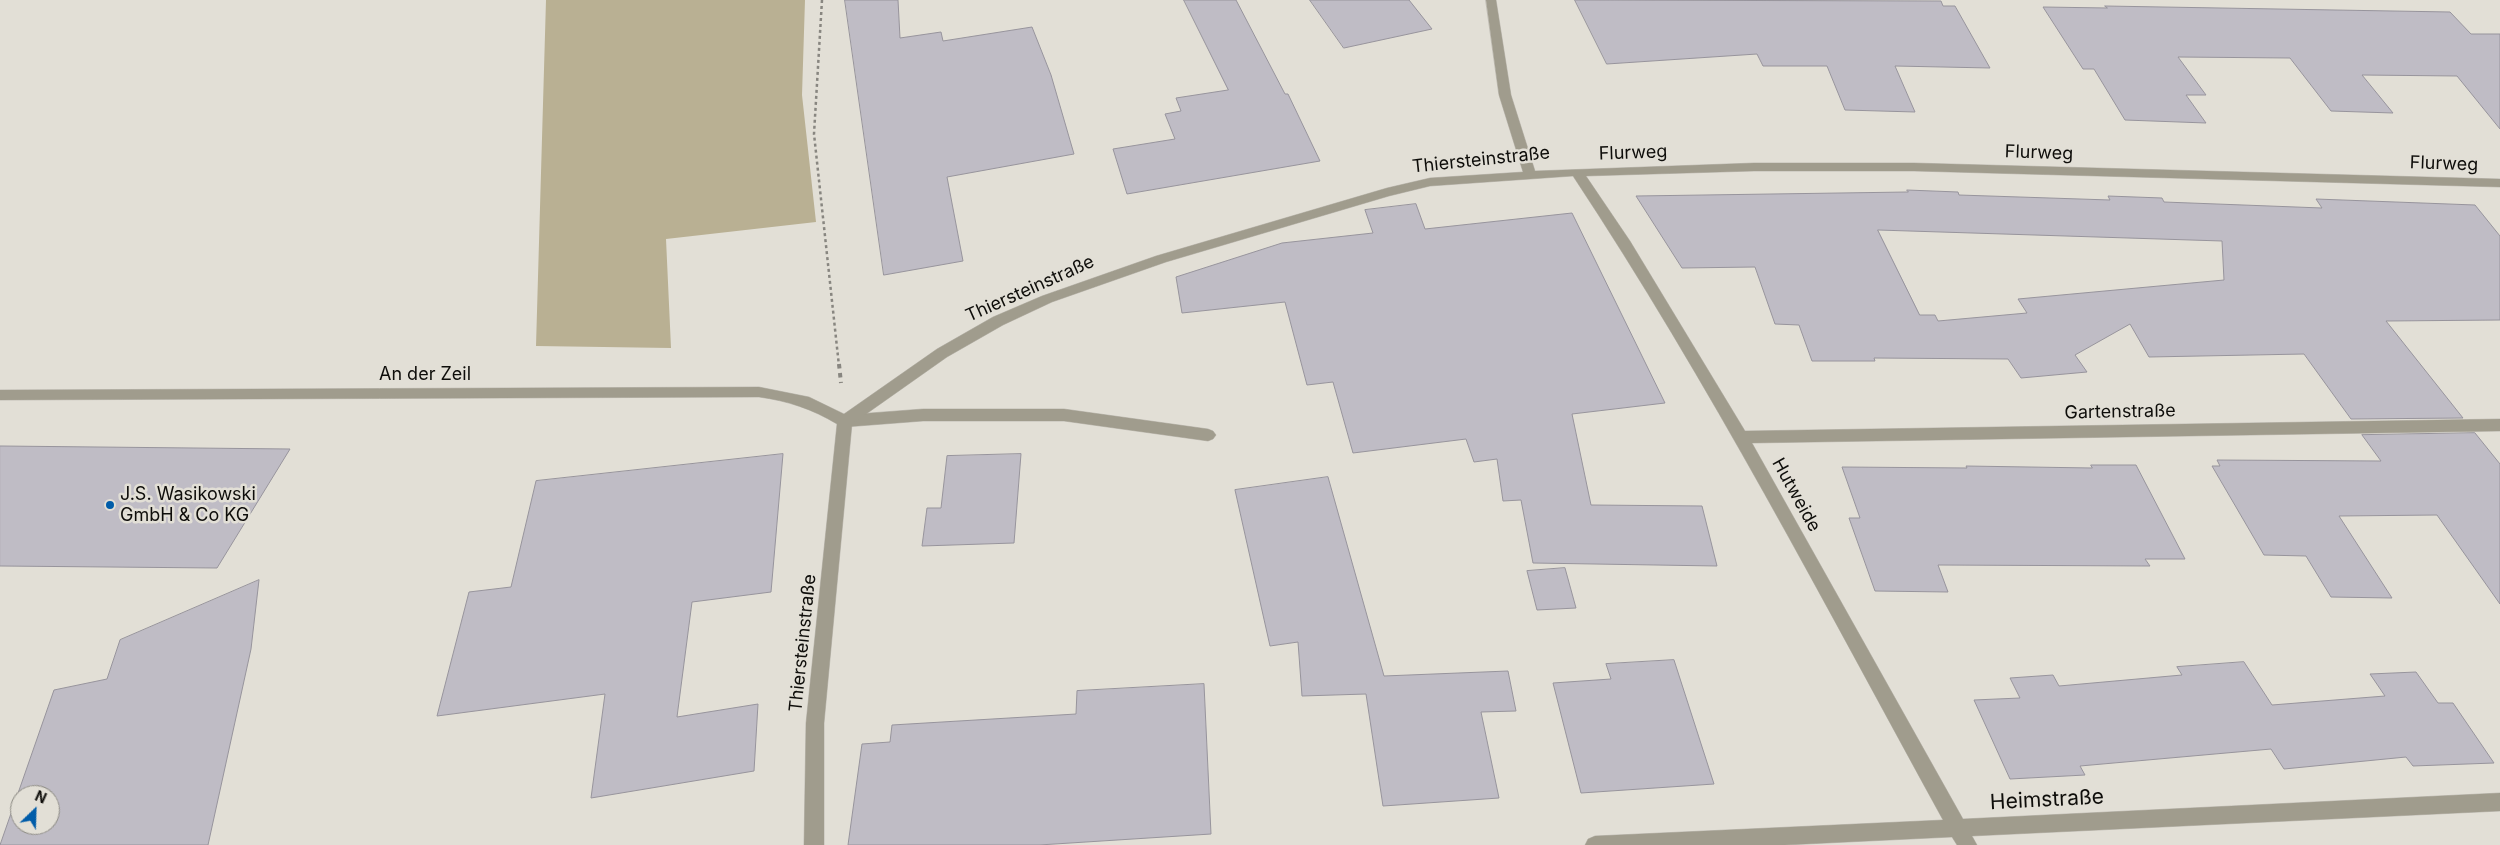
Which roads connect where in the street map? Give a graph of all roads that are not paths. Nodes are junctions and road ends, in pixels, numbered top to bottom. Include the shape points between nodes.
1 (1491, 0) edge
2 (1577, 172) junction
3 (1530, 174) junction
4 (2500, 183) edge
5 (0, 396) edge
6 (845, 421) junction
7 (2500, 425) edge
8 (1208, 435) dead end
9 (1741, 437) junction
10 (2500, 802) edge
11 (1959, 827) junction
12 (814, 845) edge
13 (1595, 845) edge
14 (1967, 845) edge

1 - 3 street via 1505,95
2 - 3 street, Thiersteinstraße
2 - 4 street, Flurweg via 1914,167
2 - 9 street, Hutweide via 1626,244
3 - 6 street, Thiersteinstraße via 1430,182 1387,192 1106,277 998,321 942,353
5 - 6 street, An der Zeil via 759,392 813,402
6 - 8 street via 923,415 1055,415
6 - 12 street, Thiersteinstraße via 815,723
7 - 9 street, Gartenstraße
9 - 11 street, Hutweide
10 - 11 street, Heimstraße
11 - 13 street, Heimstraße
11 - 14 street, Hutweide

